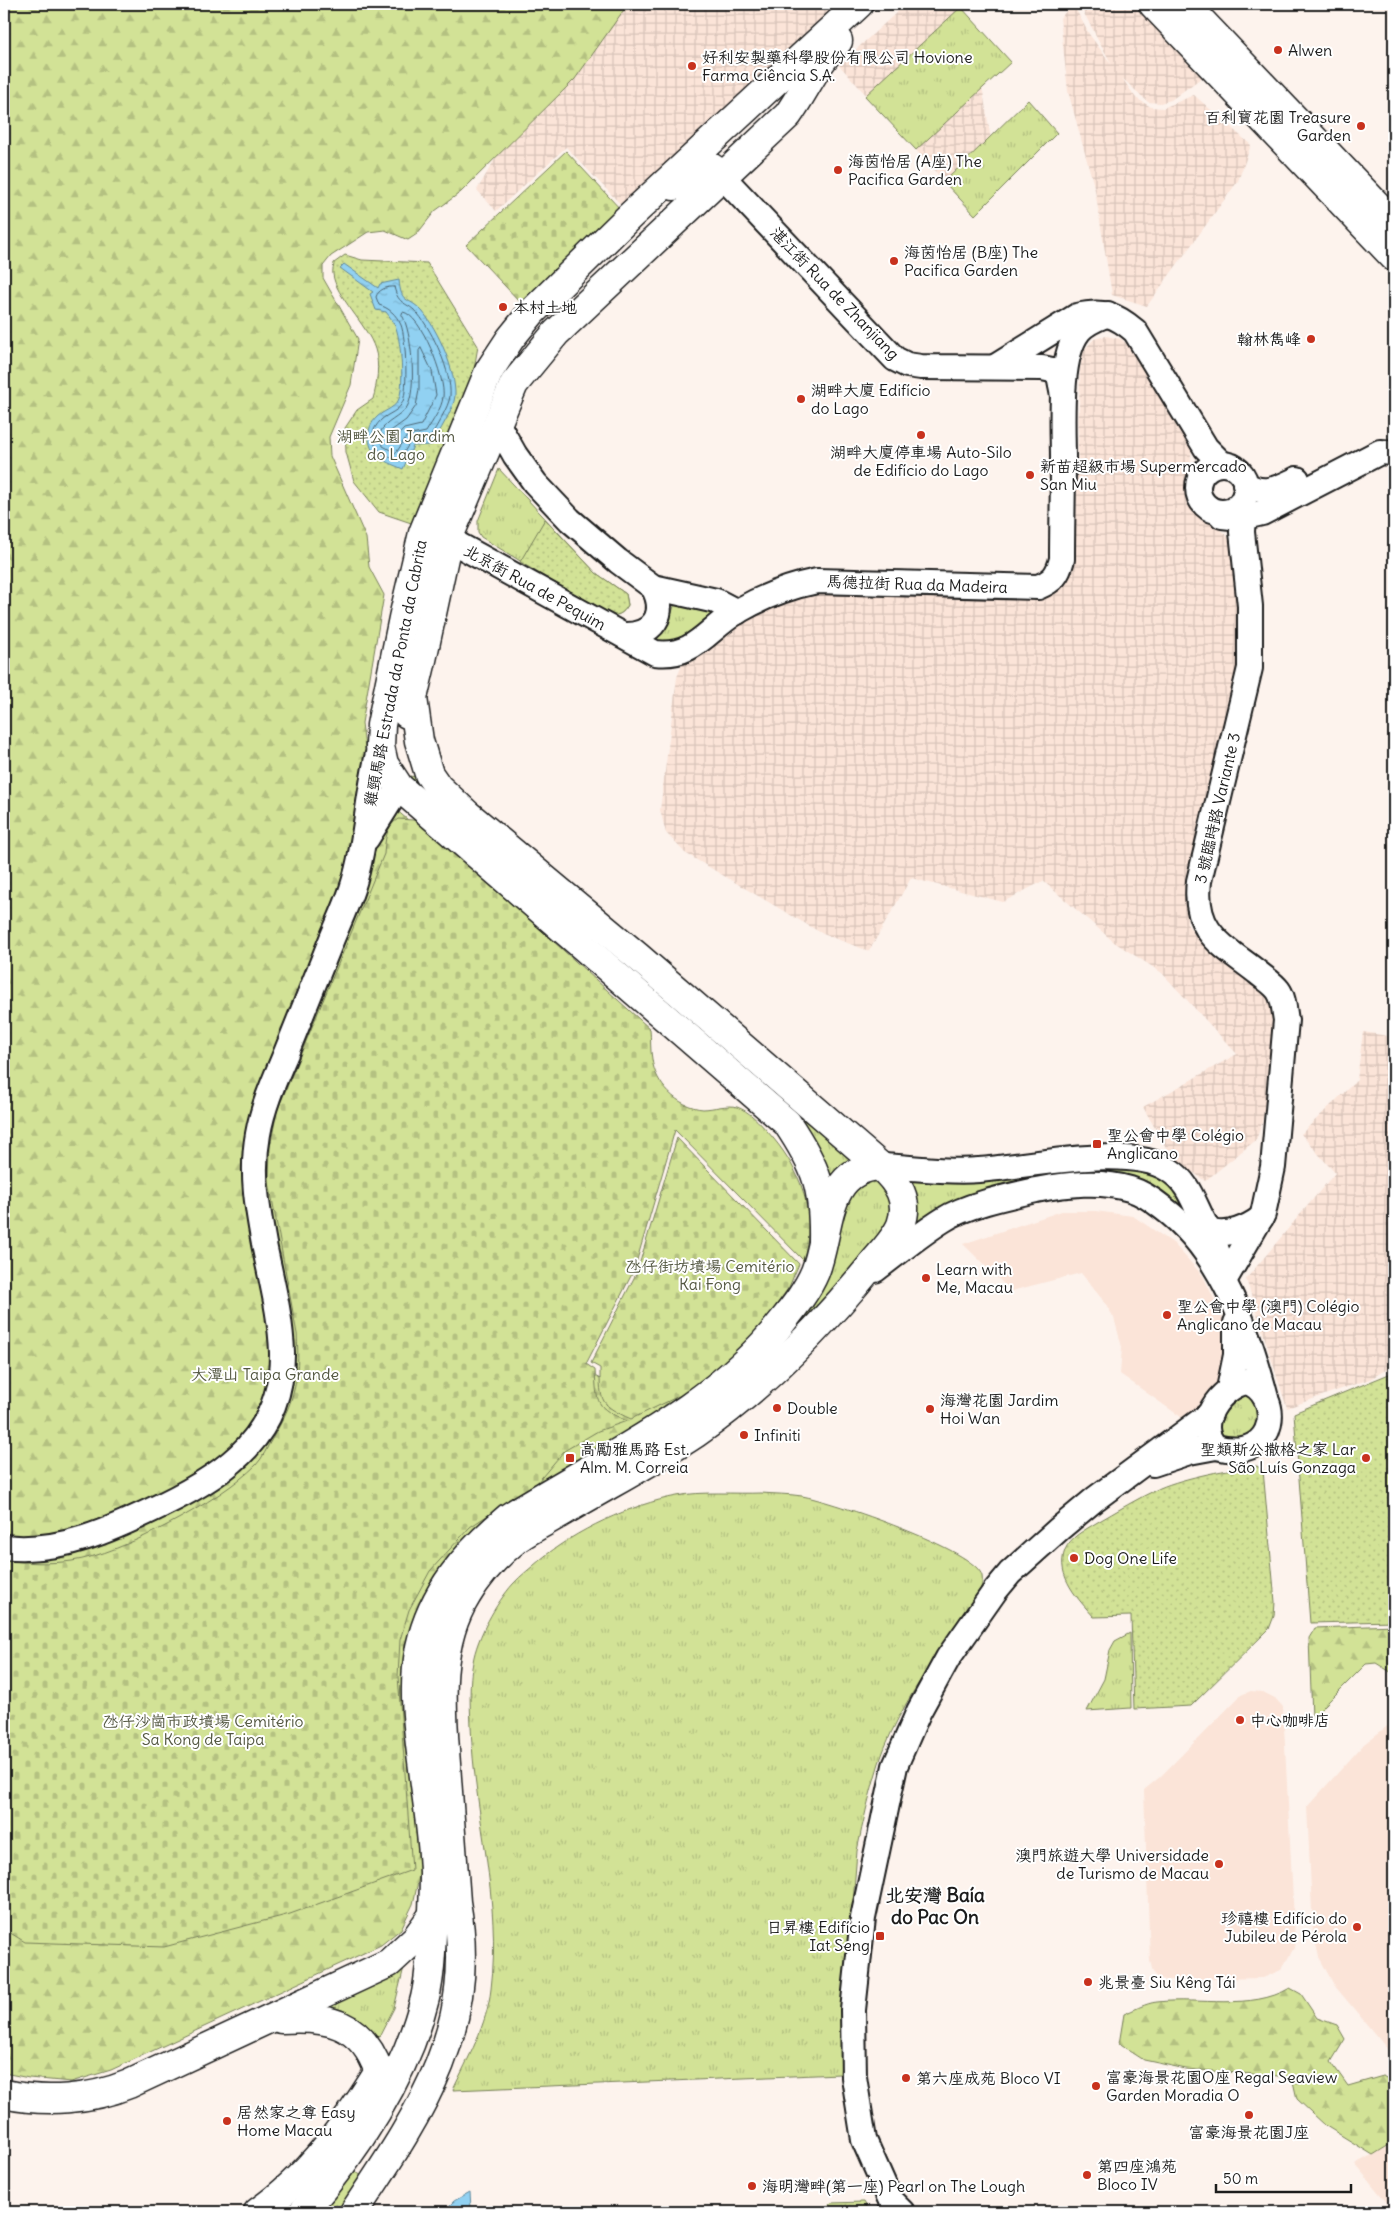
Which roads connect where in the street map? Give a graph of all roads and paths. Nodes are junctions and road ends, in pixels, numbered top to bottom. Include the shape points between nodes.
1 (859, 4) edge
2 (877, 4) edge
3 (1153, 4) edge
4 (1186, 4) edge
5 (721, 175) junction
6 (630, 216) junction
7 (1394, 224) edge
8 (1394, 258) edge
9 (1108, 314) junction
10 (995, 368) junction
11 (1063, 402) junction
12 (497, 424) junction
13 (1193, 428) junction
14 (1393, 449) edge
15 (1222, 464) junction
16 (1202, 476) junction
17 (442, 485) junction
18 (1239, 515) junction
19 (448, 539) junction
20 (653, 588) junction
21 (736, 612) junction
22 (623, 635) junction
23 (413, 698) junction
24 (380, 746) junction
25 (399, 787) junction
26 (362, 846) junction
27 (1056, 1162) junction
28 (880, 1166) junction
29 (1064, 1185) junction
30 (1144, 1194) junction
31 (1261, 1218) junction
32 (1210, 1232) junction
33 (823, 1242) junction
34 (1224, 1281) junction
35 (855, 1285) junction
36 (1234, 1306) junction
37 (1229, 1389) junction
38 (1266, 1398) junction
39 (1210, 1414) junction
40 (1216, 1447) junction
41 (1135, 1470) junction
42 (4, 1547) edge
43 (456, 1902) junction
44 (432, 1916) junction
45 (269, 2020) junction
46 (378, 2072) junction
47 (4, 2094) edge
48 (350, 2166) junction
49 (258, 2212) edge
50 (303, 2212) edge
51 (323, 2212) edge
52 (354, 2212) edge
53 (902, 2212) edge

1 - 6 main road, 雞頸馬路 Estrada da Ponta da Cabrita
2 - 5 main road, 雞頸馬路 Estrada da Ponta da Cabrita via 824,56 788,115
3 - 8 main road
4 - 7 main road
5 - 6 main road via 706,165 692,168 652,207
5 - 10 street, 湛江街 Rua de Zhanjiang via 895,359 921,367
5 - 12 main road, 雞頸馬路 Estrada da Ponta da Cabrita via 556,332 514,384
6 - 17 main road, 雞頸馬路 Estrada da Ponta da Cabrita via 532,312 510,339 490,371
9 - 10 street via 1077,316
9 - 11 street via 1090,321 1078,331 1066,367
9 - 13 street via 1123,320 1135,331
10 - 11 street, 湛江街 Rua de Zhanjiang via 1052,370 1059,376
11 - 21 street, 馬德拉街 Rua da Madeira via 1062,559 1051,582 1038,588 1025,588 817,580 788,587
12 - 19 main road, 雞頸馬路 Estrada da Ponta da Cabrita
12 - 20 street via 526,472 570,520
13 - 15 street
13 - 16 street via 1200,451
14 - 18 street
14 - 18 street via 1380,439 1370,442 1270,490 1260,491
15 - 16 street via 1214,465
15 - 18 street via 1240,472
16 - 18 street via 1198,483 1201,499
17 - 19 main road via 442,521
17 - 24 main road, 雞頸馬路 Estrada da Ponta da Cabrita via 423,533 381,725
18 - 31 street, 3 號臨時路 Variante 3 via 1250,606 1250,668 1198,893 1198,909 1204,926 1217,941 1278,991 1283,1004 1286,1020 1273,1167
19 - 22 street, 北京街 Rua de Pequim
19 - 23 main road, 雞頸馬路 Estrada da Ponta da Cabrita
20 - 21 street via 716,600
20 - 22 street via 660,604 655,622 641,633
21 - 22 street, 馬德拉街 Rua da Madeira via 684,652 670,655 655,653
23 - 25 main road, 雞頸馬路 Estrada da Ponta da Cabrita via 407,712 405,772
23 - 28 main road via 419,741 429,774 438,787
24 - 25 main road via 384,764
24 - 26 street, 雞頸馬路 Estrada da Ponta da Cabrita via 372,776
25 - 26 street, 雞頸馬路 Estrada da Ponta da Cabrita
25 - 33 main road via 787,1123 816,1173 824,1212
26 - 42 street, 雞頸馬路 Estrada da Ponta da Cabrita via 352,889 268,1097 257,1136 253,1177 282,1353 278,1394 262,1429 238,1459 208,1481 109,1529 77,1540 32,1548
27 - 28 street via 977,1171
27 - 29 street via 1052,1166 1052,1176
27 - 32 street via 1117,1157 1151,1161 1180,1178
28 - 33 main road via 854,1172 843,1183 832,1204
28 - 35 main road via 899,1185 903,1196 901,1225
29 - 30 street via 1114,1185
29 - 35 street via 1017,1194 944,1219
30 - 32 street via 1178,1210
30 - 34 street via 1189,1231
31 - 32 street via 1237,1230 1222,1234
31 - 34 street, 3 號臨時路 Variante 3
32 - 34 street
33 - 44 main road via 815,1272 797,1304 774,1333 737,1369 698,1402 508,1517 476,1545 446,1585 427,1625 417,1674 418,1725 433,1855
34 - 36 street
35 - 43 main road via 796,1348 740,1398 696,1432 519,1538 487,1567 466,1596 452,1626 444,1660 442,1704
36 - 37 street via 1236,1355
36 - 38 street via 1253,1353
37 - 38 street via 1246,1382 1254,1384
37 - 39 street
38 - 40 street via 1267,1429 1258,1444 1243,1450
39 - 40 street via 1206,1433
39 - 41 street
40 - 41 street via 1189,1452
41 - 53 street via 1059,1529 996,1590 948,1658 919,1710 895,1766 863,1918 853,2010 854,2077 864,2140 891,2201
43 - 48 main road via 445,1992 422,2065 387,2126
43 - 52 main road via 463,1958 448,2044 430,2089 408,2130
44 - 45 main road via 416,1938 390,1963
44 - 46 main road via 425,1961 412,2004 394,2046
44 - 48 main road via 425,1998 408,2046
45 - 46 main road via 317,2018 340,2025 365,2045
45 - 47 main road via 109,2092 40,2099
46 - 49 main road via 317,2159
48 - 50 main road
48 - 51 main road

